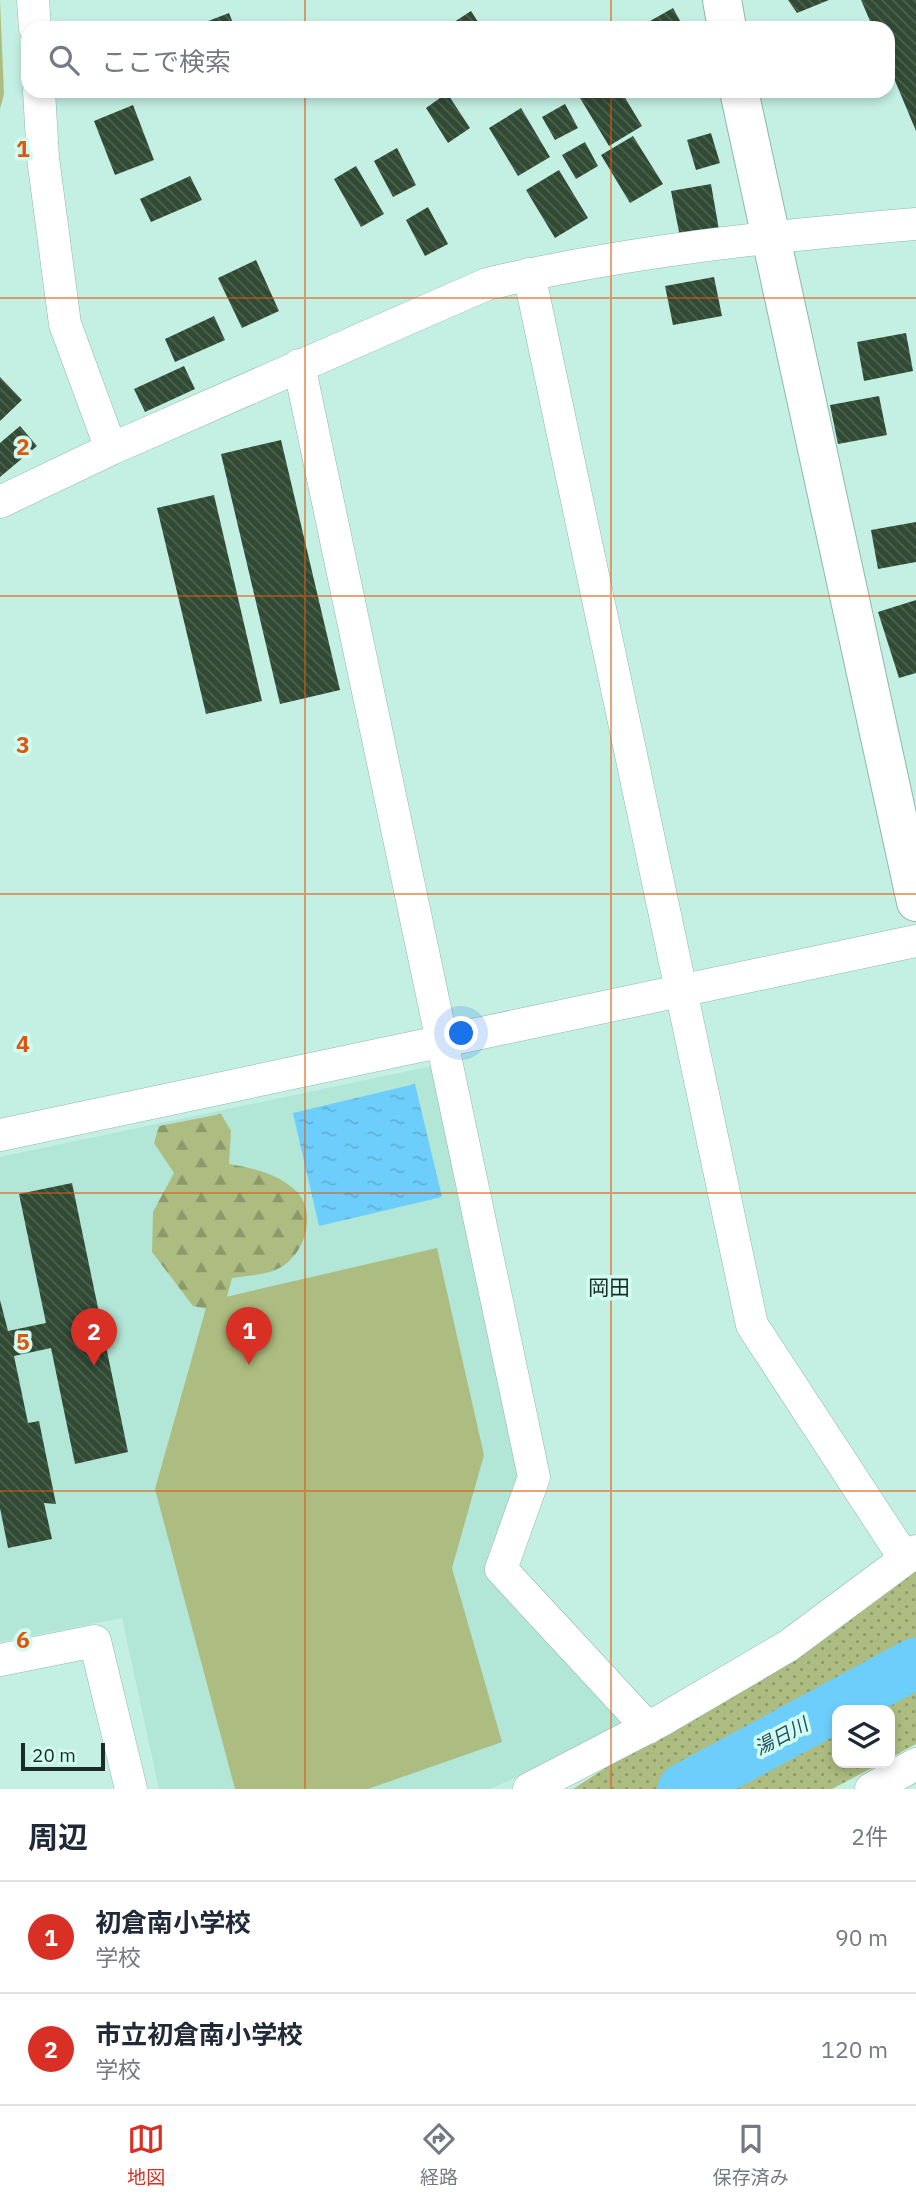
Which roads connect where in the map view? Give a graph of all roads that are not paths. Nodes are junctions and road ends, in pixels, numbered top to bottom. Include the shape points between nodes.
1 (33, 0) edge
2 (722, 0) edge
3 (34, 21) edge
4 (726, 21) edge
5 (39, 98) edge
6 (741, 98) edge
7 (916, 224) edge
8 (772, 236) junction
9 (529, 274) junction
10 (299, 365) junction
11 (111, 449) junction
12 (0, 502) edge
13 (916, 902) edge
14 (916, 941) edge
15 (682, 991) junction
16 (442, 1042) junction
17 (0, 1135) edge
18 (911, 1555) edge
19 (0, 1660) edge
20 (648, 1728) junction
21 (916, 1765) edge
22 (131, 1789) edge
23 (529, 1789) edge
24 (871, 1789) edge

1 - 3 street
2 - 4 street
5 - 11 street via 65,324
6 - 8 street
7 - 8 street
8 - 9 street
8 - 13 street
9 - 10 street via 460,294
9 - 15 street
10 - 11 street
10 - 16 street
11 - 12 street
14 - 15 street
15 - 16 street
15 - 18 street via 752,1325
16 - 17 street
16 - 20 street via 534,1477 500,1569
18 - 20 street via 788,1646
19 - 22 street via 95,1641
20 - 23 street
21 - 24 street

